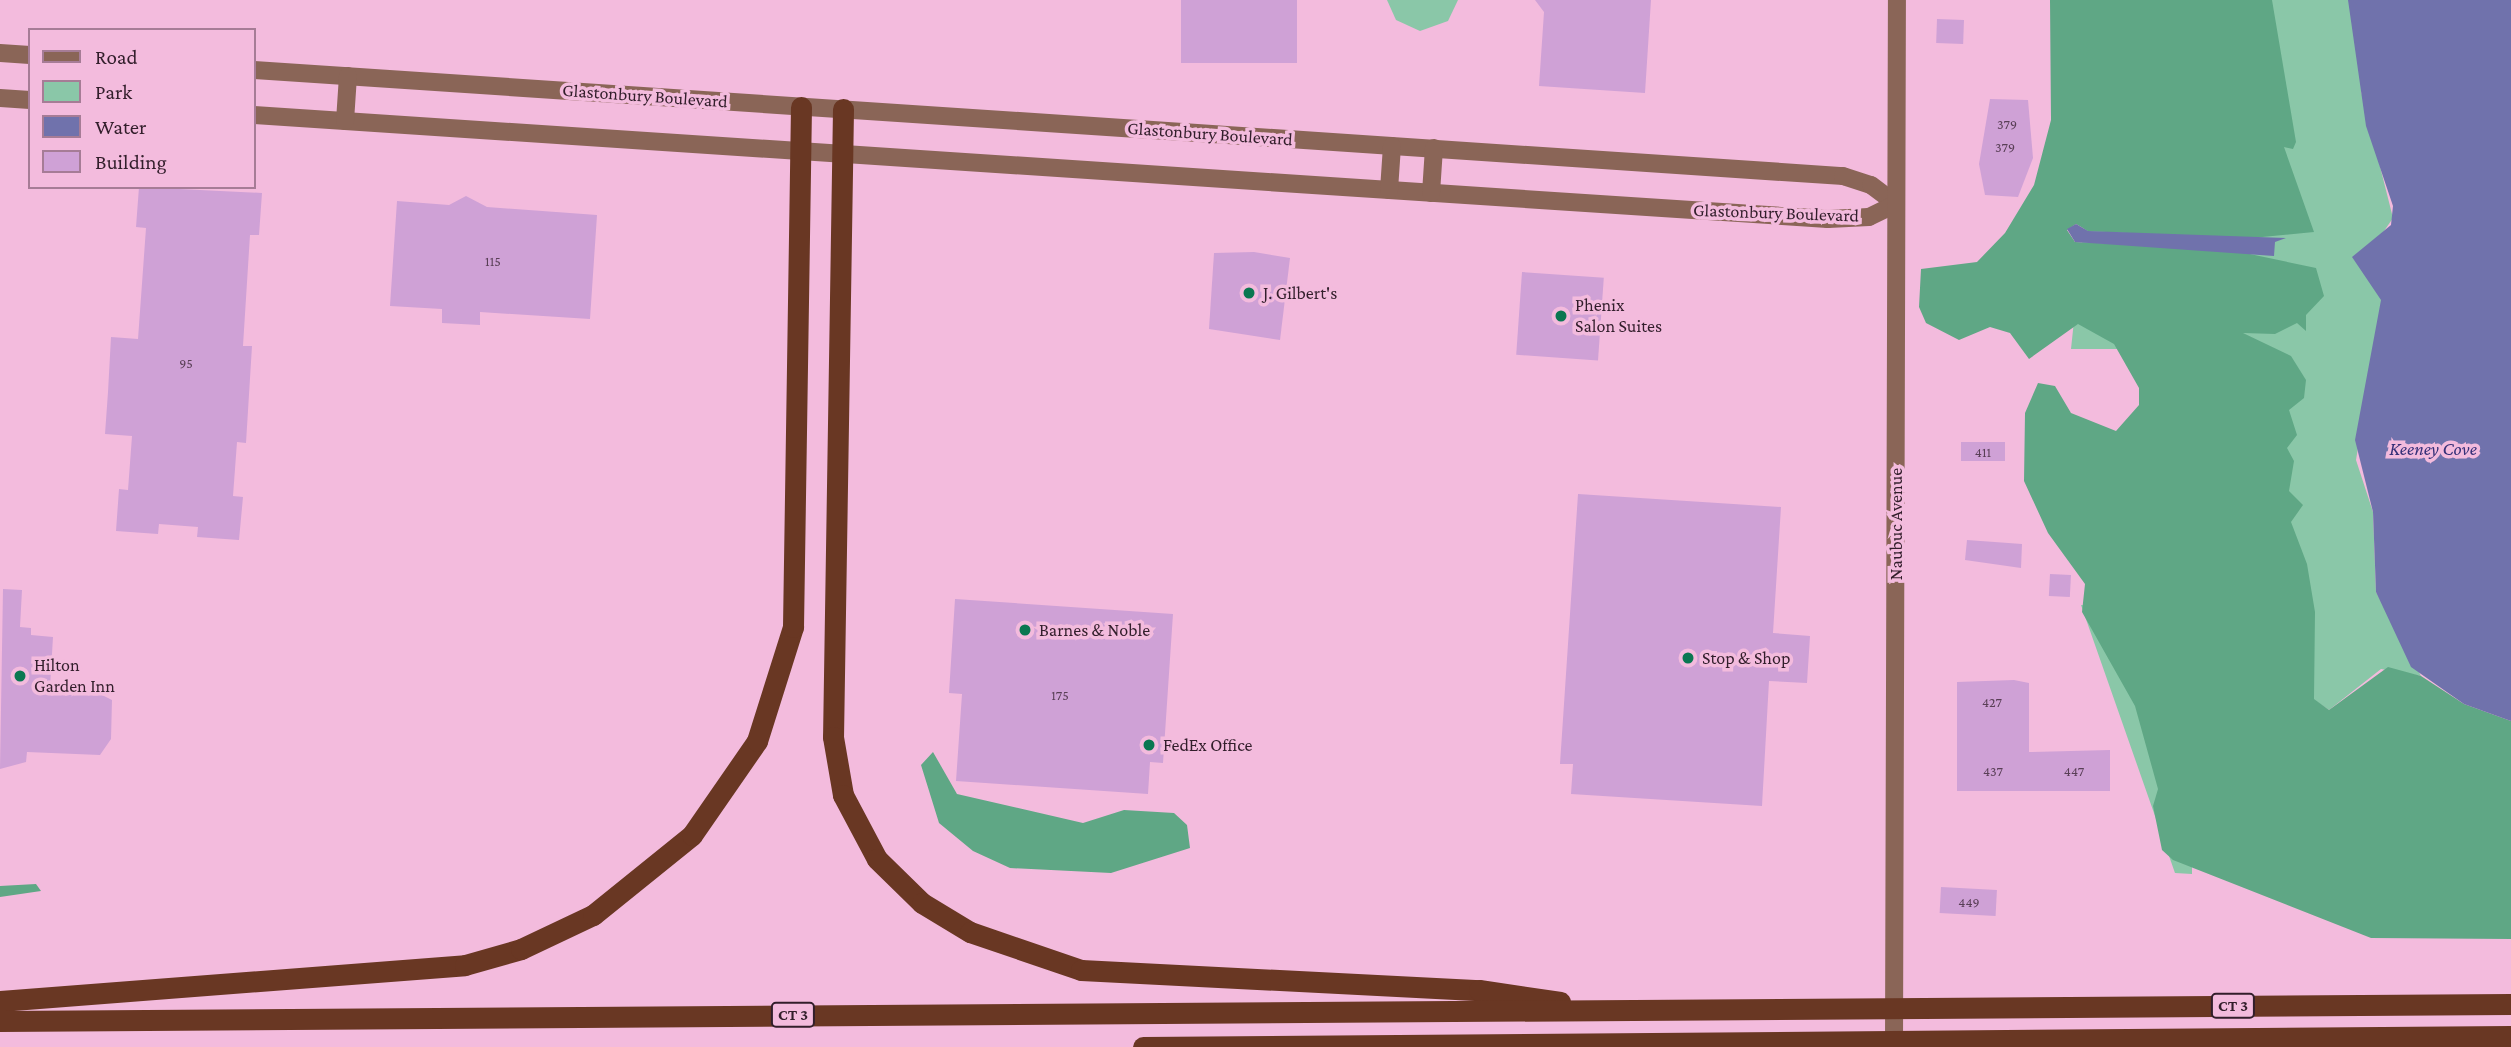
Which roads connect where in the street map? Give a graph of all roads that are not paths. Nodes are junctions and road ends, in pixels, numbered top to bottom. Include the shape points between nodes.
1 (1897, 0) edge
2 (0, 53) edge
3 (28, 55) edge
4 (256, 70) edge
5 (348, 76) junction
6 (0, 98) edge
7 (28, 100) edge
8 (801, 107) junction
9 (843, 109) junction
10 (256, 115) edge
11 (345, 121) junction
12 (1392, 146) junction
13 (1434, 148) junction
14 (799, 151) junction
15 (839, 154) junction
16 (1389, 190) junction
17 (1431, 192) junction
18 (1896, 204) junction
19 (0, 1001) edge
20 (2511, 1004) edge
21 (1585, 1010) junction
22 (0, 1021) edge
23 (2511, 1036) edge
24 (1143, 1047) edge
25 (1200, 1047) edge
26 (1895, 1047) edge

1 - 18 main road, Naubuc Avenue
2 - 3 main road
4 - 5 main road, Glastonbury Boulevard
5 - 8 main road, Glastonbury Boulevard
5 - 11 main road
6 - 7 main road
8 - 9 main road, Glastonbury Boulevard
8 - 14 highway
9 - 12 main road, Glastonbury Boulevard
9 - 15 highway
10 - 11 main road, Glastonbury Boulevard
11 - 14 main road, Glastonbury Boulevard
12 - 13 main road, Glastonbury Boulevard
12 - 16 main road
13 - 17 main road
13 - 18 main road, Glastonbury Boulevard via 1843,176 1871,184
14 - 15 main road, Glastonbury Boulevard
14 - 19 highway via 793,627 757,741 692,835 593,915 474,962 400,974
15 - 16 main road, Glastonbury Boulevard
15 - 21 highway via 834,749 852,816 889,874 970,932 1081,970 1510,993
16 - 17 main road, Glastonbury Boulevard
17 - 18 main road, Glastonbury Boulevard via 1841,219
18 - 26 main road, Naubuc Avenue
20 - 21 highway, CT 3
21 - 22 highway, CT 3
23 - 25 highway, CT 3
24 - 25 highway, CT 3

